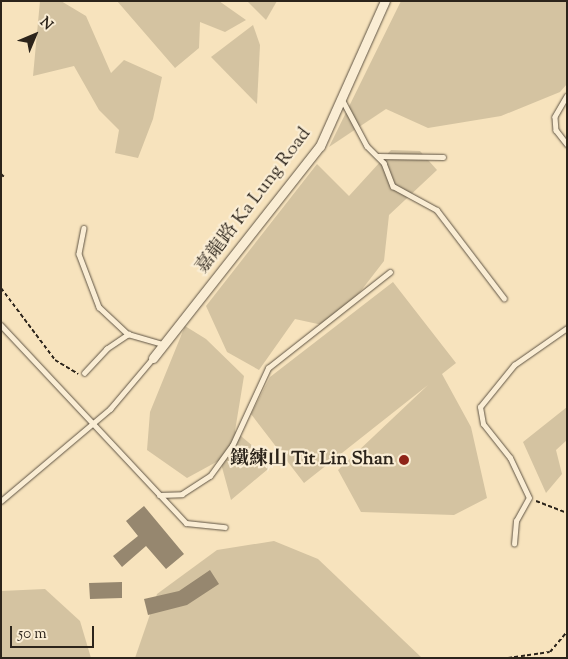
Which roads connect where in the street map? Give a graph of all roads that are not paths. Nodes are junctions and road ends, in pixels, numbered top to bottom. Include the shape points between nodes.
1 (385, 1) edge
2 (567, 96) edge
3 (342, 99) junction
4 (567, 144) edge
5 (378, 156) junction
6 (443, 157) dead end
7 (84, 228) dead end
8 (390, 272) dead end
9 (504, 298) dead end
10 (1, 325) edge
11 (567, 328) edge
12 (128, 334) junction
13 (164, 344) junction
14 (152, 358) joint
15 (84, 373) road end
16 (91, 426) junction
17 (159, 495) junction
18 (1, 501) edge
19 (225, 527) dead end
20 (514, 544) dead end

1 - 3 street, 嘉龍路 Ka Lung Road
2 - 4 lane via 555,116 556,130
3 - 5 lane
3 - 13 street, 嘉龍路 Ka Lung Road via 320,146
5 - 6 lane
5 - 9 lane via 393,186 437,210
7 - 12 lane via 79,254 86,282 99,308
8 - 17 lane via 268,368 232,446 210,476 182,494
10 - 16 lane
11 - 20 lane via 514,365 480,407 483,424 510,458 529,498 516,521
12 - 13 lane
12 - 15 lane via 106,349
13 - 14 street, 嘉龍路 Ka Lung Road
14 - 16 lane, 嘉龍路 Ka Lung Road
16 - 17 lane
16 - 18 lane, 嘉龍路 Ka Lung Road
17 - 19 lane via 186,524

